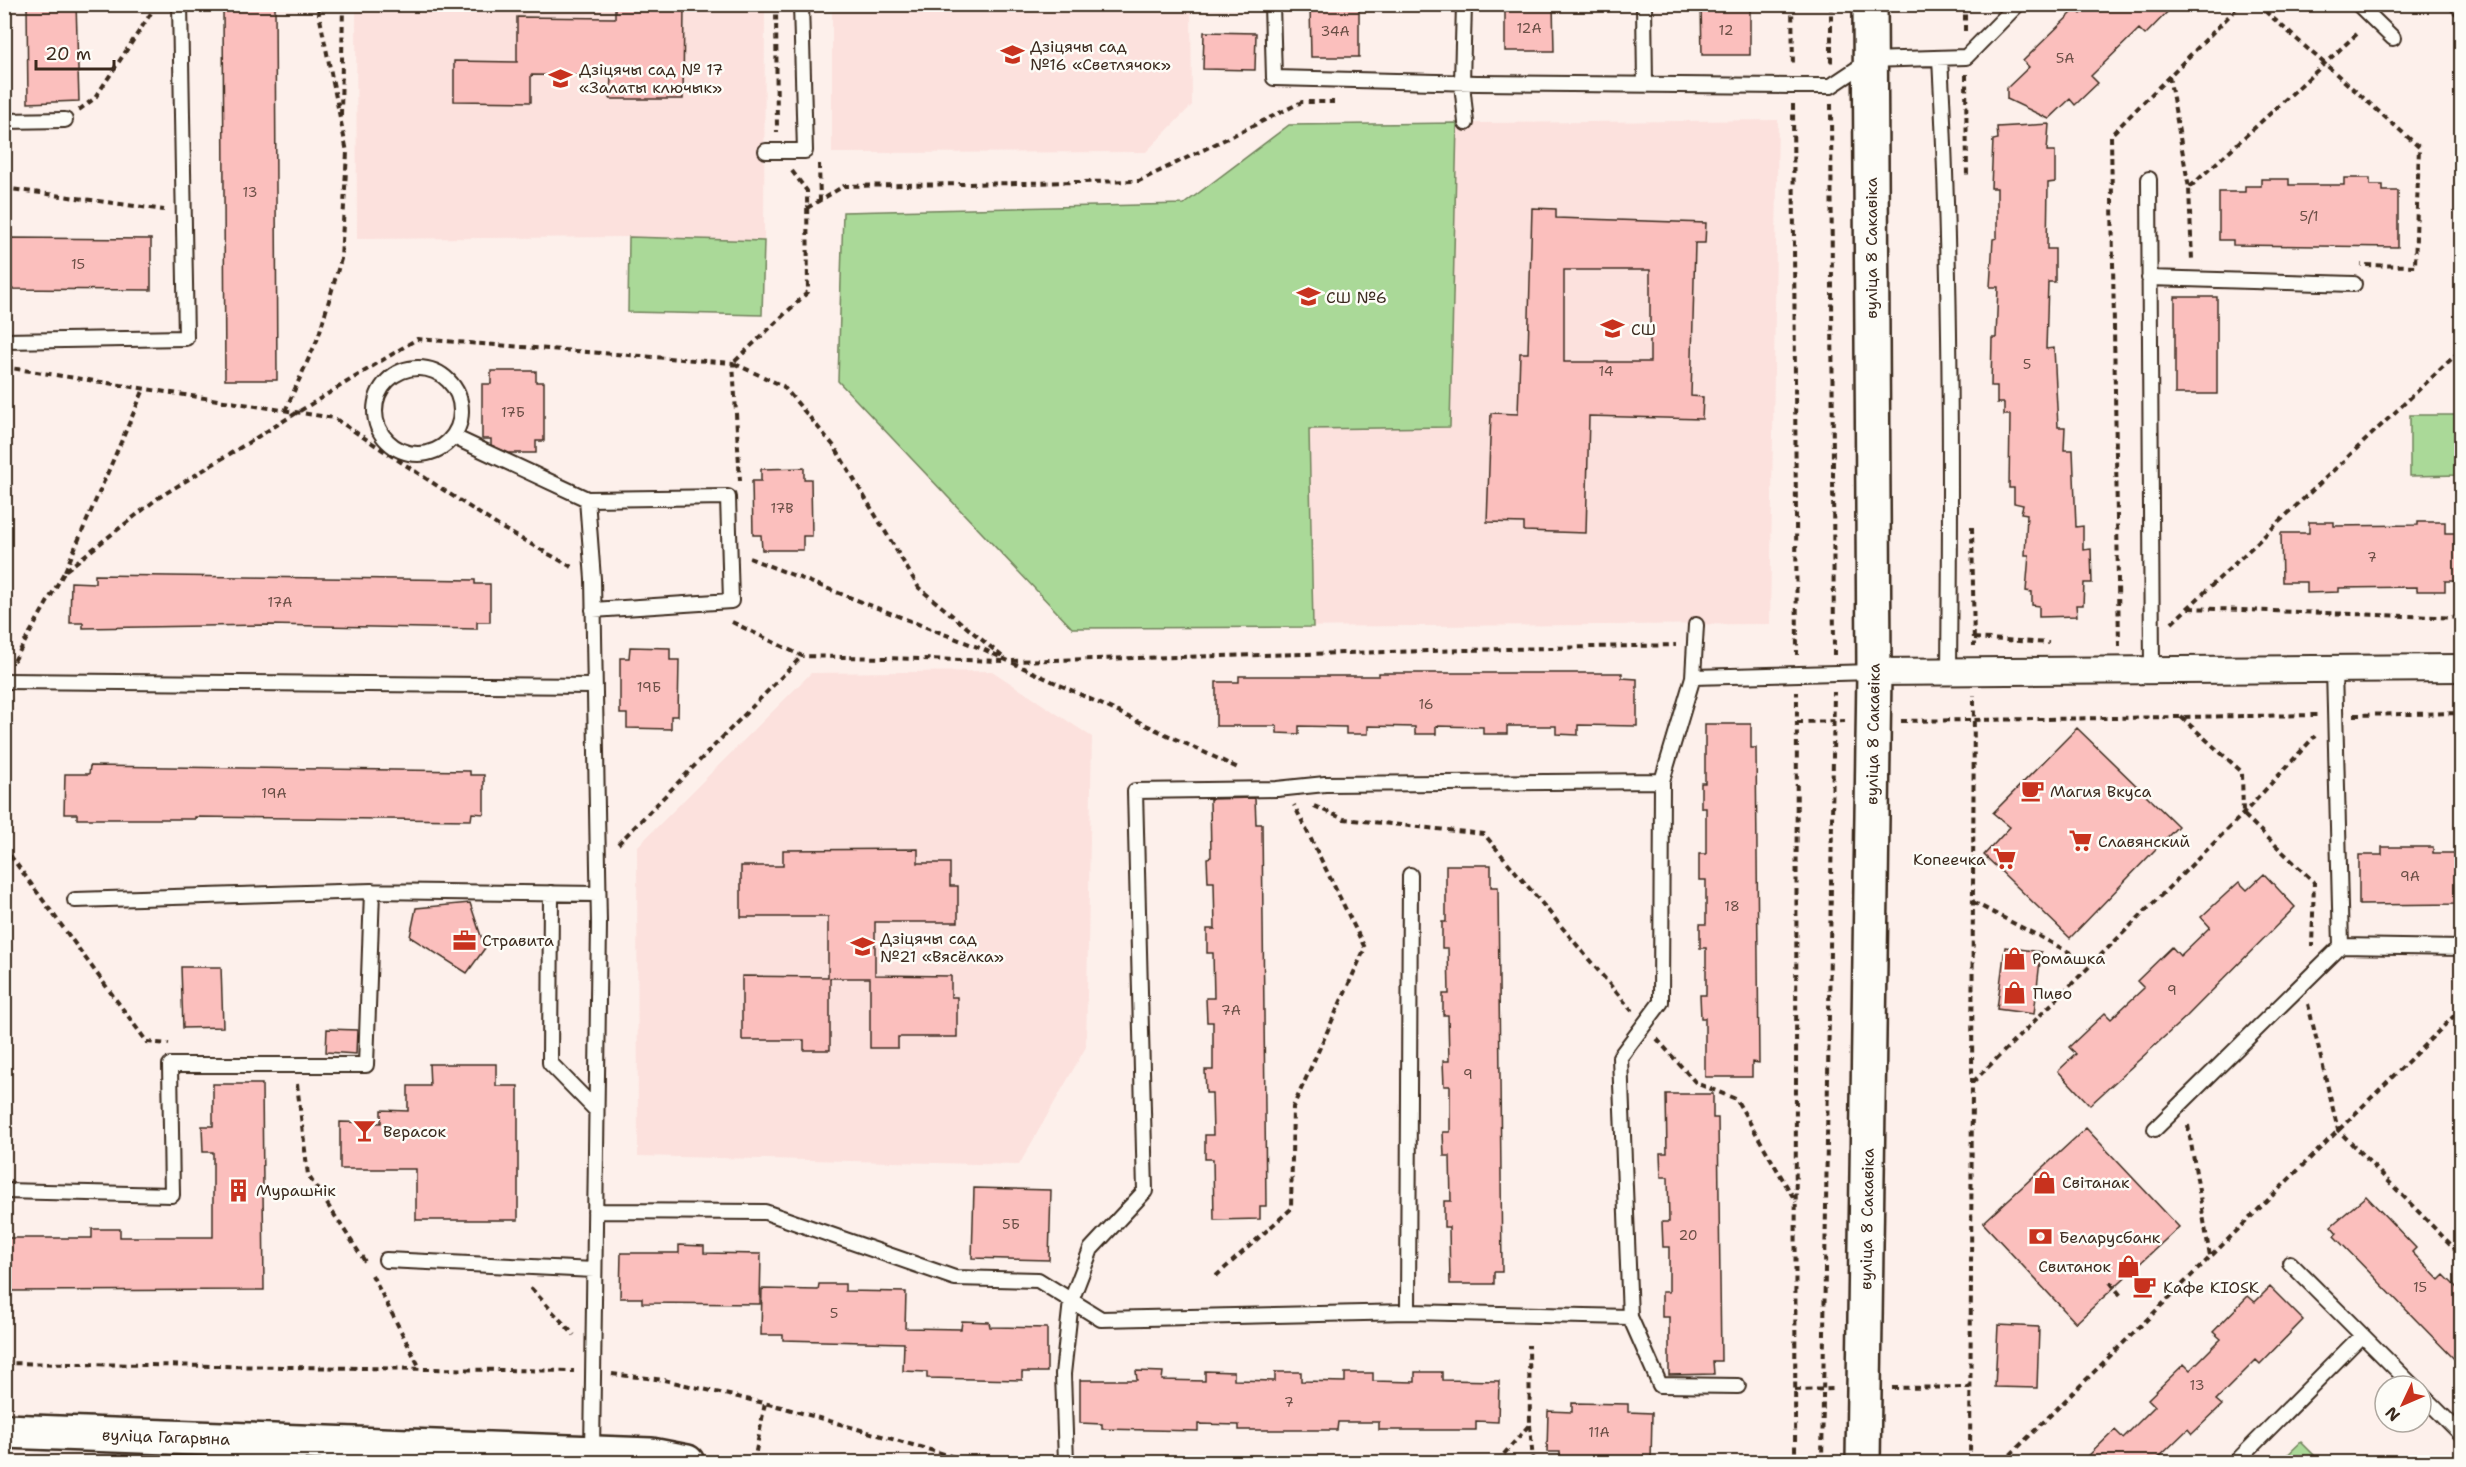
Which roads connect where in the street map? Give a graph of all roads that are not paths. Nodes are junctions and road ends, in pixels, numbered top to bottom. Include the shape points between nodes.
1 (180, 4) edge
2 (801, 4) edge
3 (1272, 4) edge
4 (1464, 4) edge
5 (1644, 4) edge
6 (1870, 4) edge
7 (2018, 4) edge
8 (2358, 4) edge
9 (2456, 4) edge
10 (2462, 10) edge
11 (2393, 38) dead end
12 (1940, 58) junction
13 (1870, 60) junction
14 (1462, 83) junction
15 (1645, 85) junction
16 (65, 120) road end
17 (4, 121) edge
18 (1466, 123) dead end
19 (771, 151) road end
20 (2149, 179) dead end
21 (2150, 278) junction
22 (2354, 284) dead end
23 (4, 341) edge
24 (454, 437) junction
25 (587, 499) junction
26 (594, 610) junction
27 (1696, 625) dead end
28 (2462, 668) edge
29 (2334, 669) junction
30 (2152, 671) junction
31 (1874, 672) junction
32 (1949, 672) junction
33 (7, 675) edge
34 (1693, 677) junction
35 (595, 686) junction
36 (1662, 781) junction
37 (1410, 875) dead end
38 (372, 891) junction
39 (551, 893) junction
40 (598, 894) junction
41 (75, 900) dead end
42 (2342, 946) junction
43 (2462, 948) edge
44 (596, 1110) junction
45 (2155, 1129) dead end
46 (4, 1191) edge
47 (595, 1212) junction
48 (386, 1260) dead end
49 (2290, 1263) dead end
50 (594, 1270) junction
51 (1071, 1301) junction
52 (1408, 1312) junction
53 (1630, 1317) junction
54 (2362, 1335) junction
55 (2401, 1374) edge
56 (1738, 1386) dead end
57 (2433, 1406) edge
58 (4, 1431) edge
59 (2462, 1435) edge
60 (592, 1453) junction
61 (687, 1462) edge
62 (1066, 1462) edge
63 (1863, 1462) edge
64 (2236, 1462) edge

1 - 23 lane via 186,338
2 - 19 lane via 805,152
3 - 14 lane via 1274,78
4 - 14 lane
5 - 15 lane
6 - 13 main road, вуліца 8 Сакавіка
7 - 12 lane via 1966,57
8 - 11 lane
9 - 10 lane
12 - 13 lane
12 - 32 lane via 1947,193
13 - 15 lane via 1831,86
13 - 31 main road, вуліца 8 Сакавіка
14 - 15 lane
14 - 18 lane
16 - 17 lane
20 - 21 lane
21 - 22 lane
21 - 30 lane
24 - 24 lane via 462,408 459,394 445,377 425,368 410,368 385,383 376,402 376,423 392,445 417,454 431,452
24 - 25 lane
25 - 26 lane
25 - 26 lane via 728,497 730,601
26 - 35 lane
27 - 34 lane
28 - 29 street
29 - 30 street
29 - 42 lane
30 - 32 street
31 - 32 street
31 - 34 lane
31 - 63 main road, вуліца 8 Сакавіка
33 - 35 lane
34 - 36 lane
35 - 40 lane
36 - 51 lane via 1325,784 1277,789 1135,791 1145,1191 1091,1249
36 - 53 lane via 1661,1002 1620,1057
37 - 52 lane
38 - 39 lane
38 - 41 lane
38 - 46 lane via 366,1065 170,1065 172,1195
39 - 40 lane
39 - 44 lane via 550,1063
40 - 44 lane
42 - 43 lane
42 - 45 lane
44 - 47 lane
47 - 50 lane
47 - 51 lane via 765,1212 955,1278 1038,1280
48 - 50 lane
49 - 54 lane
50 - 60 lane
51 - 52 lane via 1101,1319
51 - 62 lane via 1063,1374
52 - 53 lane
53 - 56 lane via 1660,1385
54 - 55 lane
54 - 64 lane
57 - 59 lane
58 - 60 main road, вуліца Гагарына
60 - 61 main road, вуліца Гагарына via 651,1455

